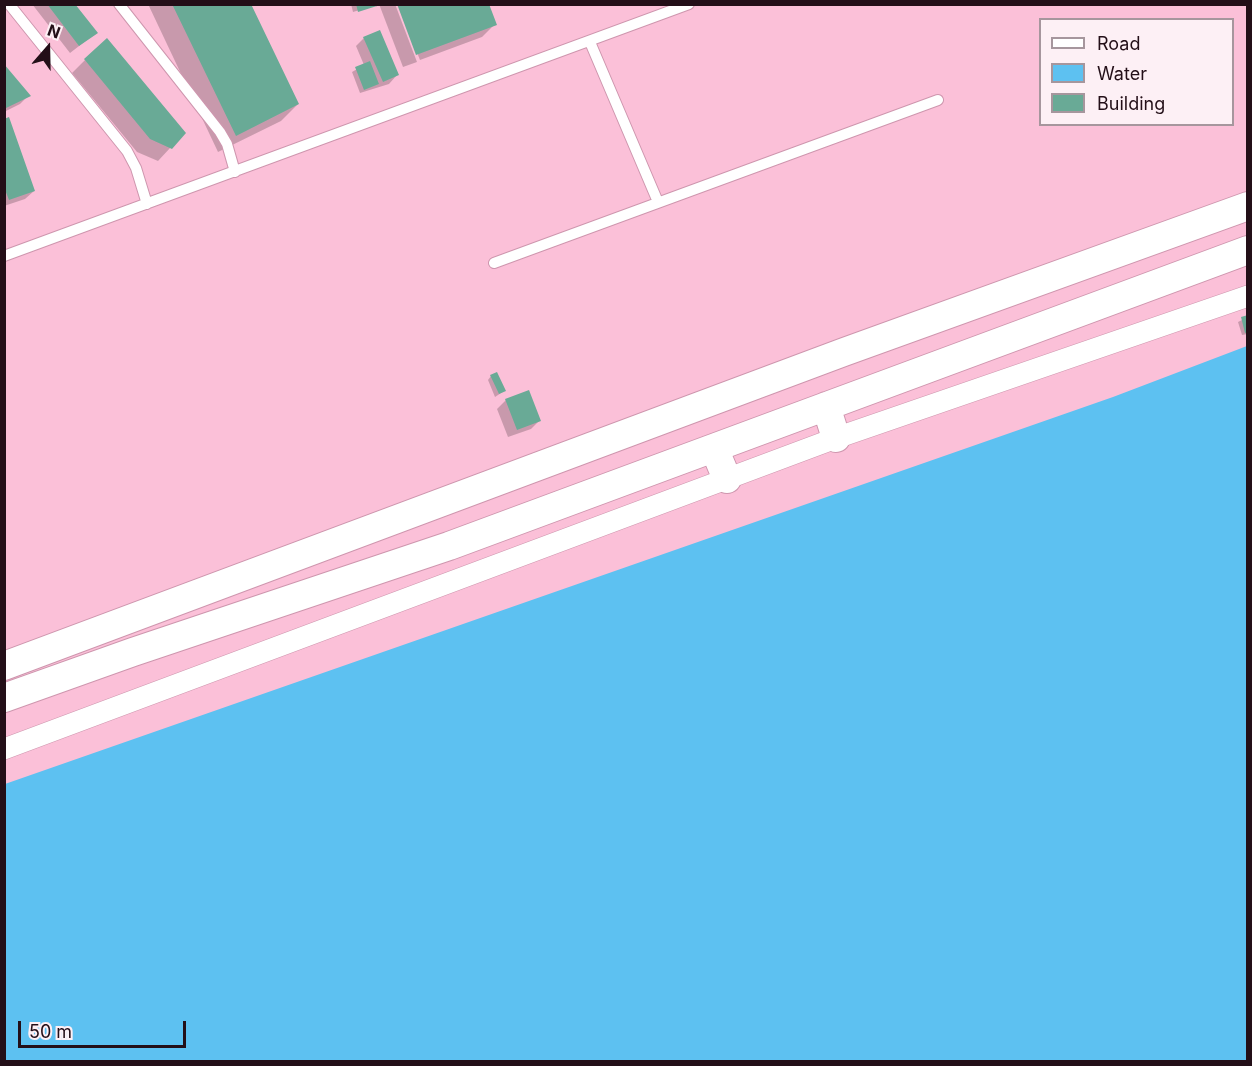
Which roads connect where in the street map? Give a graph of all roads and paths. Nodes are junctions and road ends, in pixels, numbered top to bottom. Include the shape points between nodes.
1 (9, 4) edge
2 (119, 4) edge
3 (689, 4) edge
4 (590, 42) junction
5 (938, 100) dead end
6 (235, 172) junction
7 (658, 202) junction
8 (147, 204) junction
9 (1248, 206) edge
10 (1248, 250) edge
11 (4, 256) edge
12 (494, 263) dead end
13 (1248, 296) edge
14 (826, 406) junction
15 (836, 438) junction
16 (606, 440) junction
17 (714, 447) junction
18 (727, 479) junction
19 (449, 546) junction
20 (5, 665) edge
21 (4, 698) edge
22 (4, 749) edge

1 - 8 lane via 127,151
2 - 6 lane via 216,126 227,144
3 - 4 lane
4 - 6 lane
4 - 7 lane
5 - 7 lane
6 - 8 lane
7 - 12 lane
8 - 11 lane
9 - 16 street
10 - 14 street
13 - 15 street
14 - 15 street
14 - 17 street
15 - 18 street
16 - 19 street via 616,457 611,471 490,515 467,528
16 - 20 street
17 - 18 street
17 - 19 street
18 - 22 street
19 - 21 street

